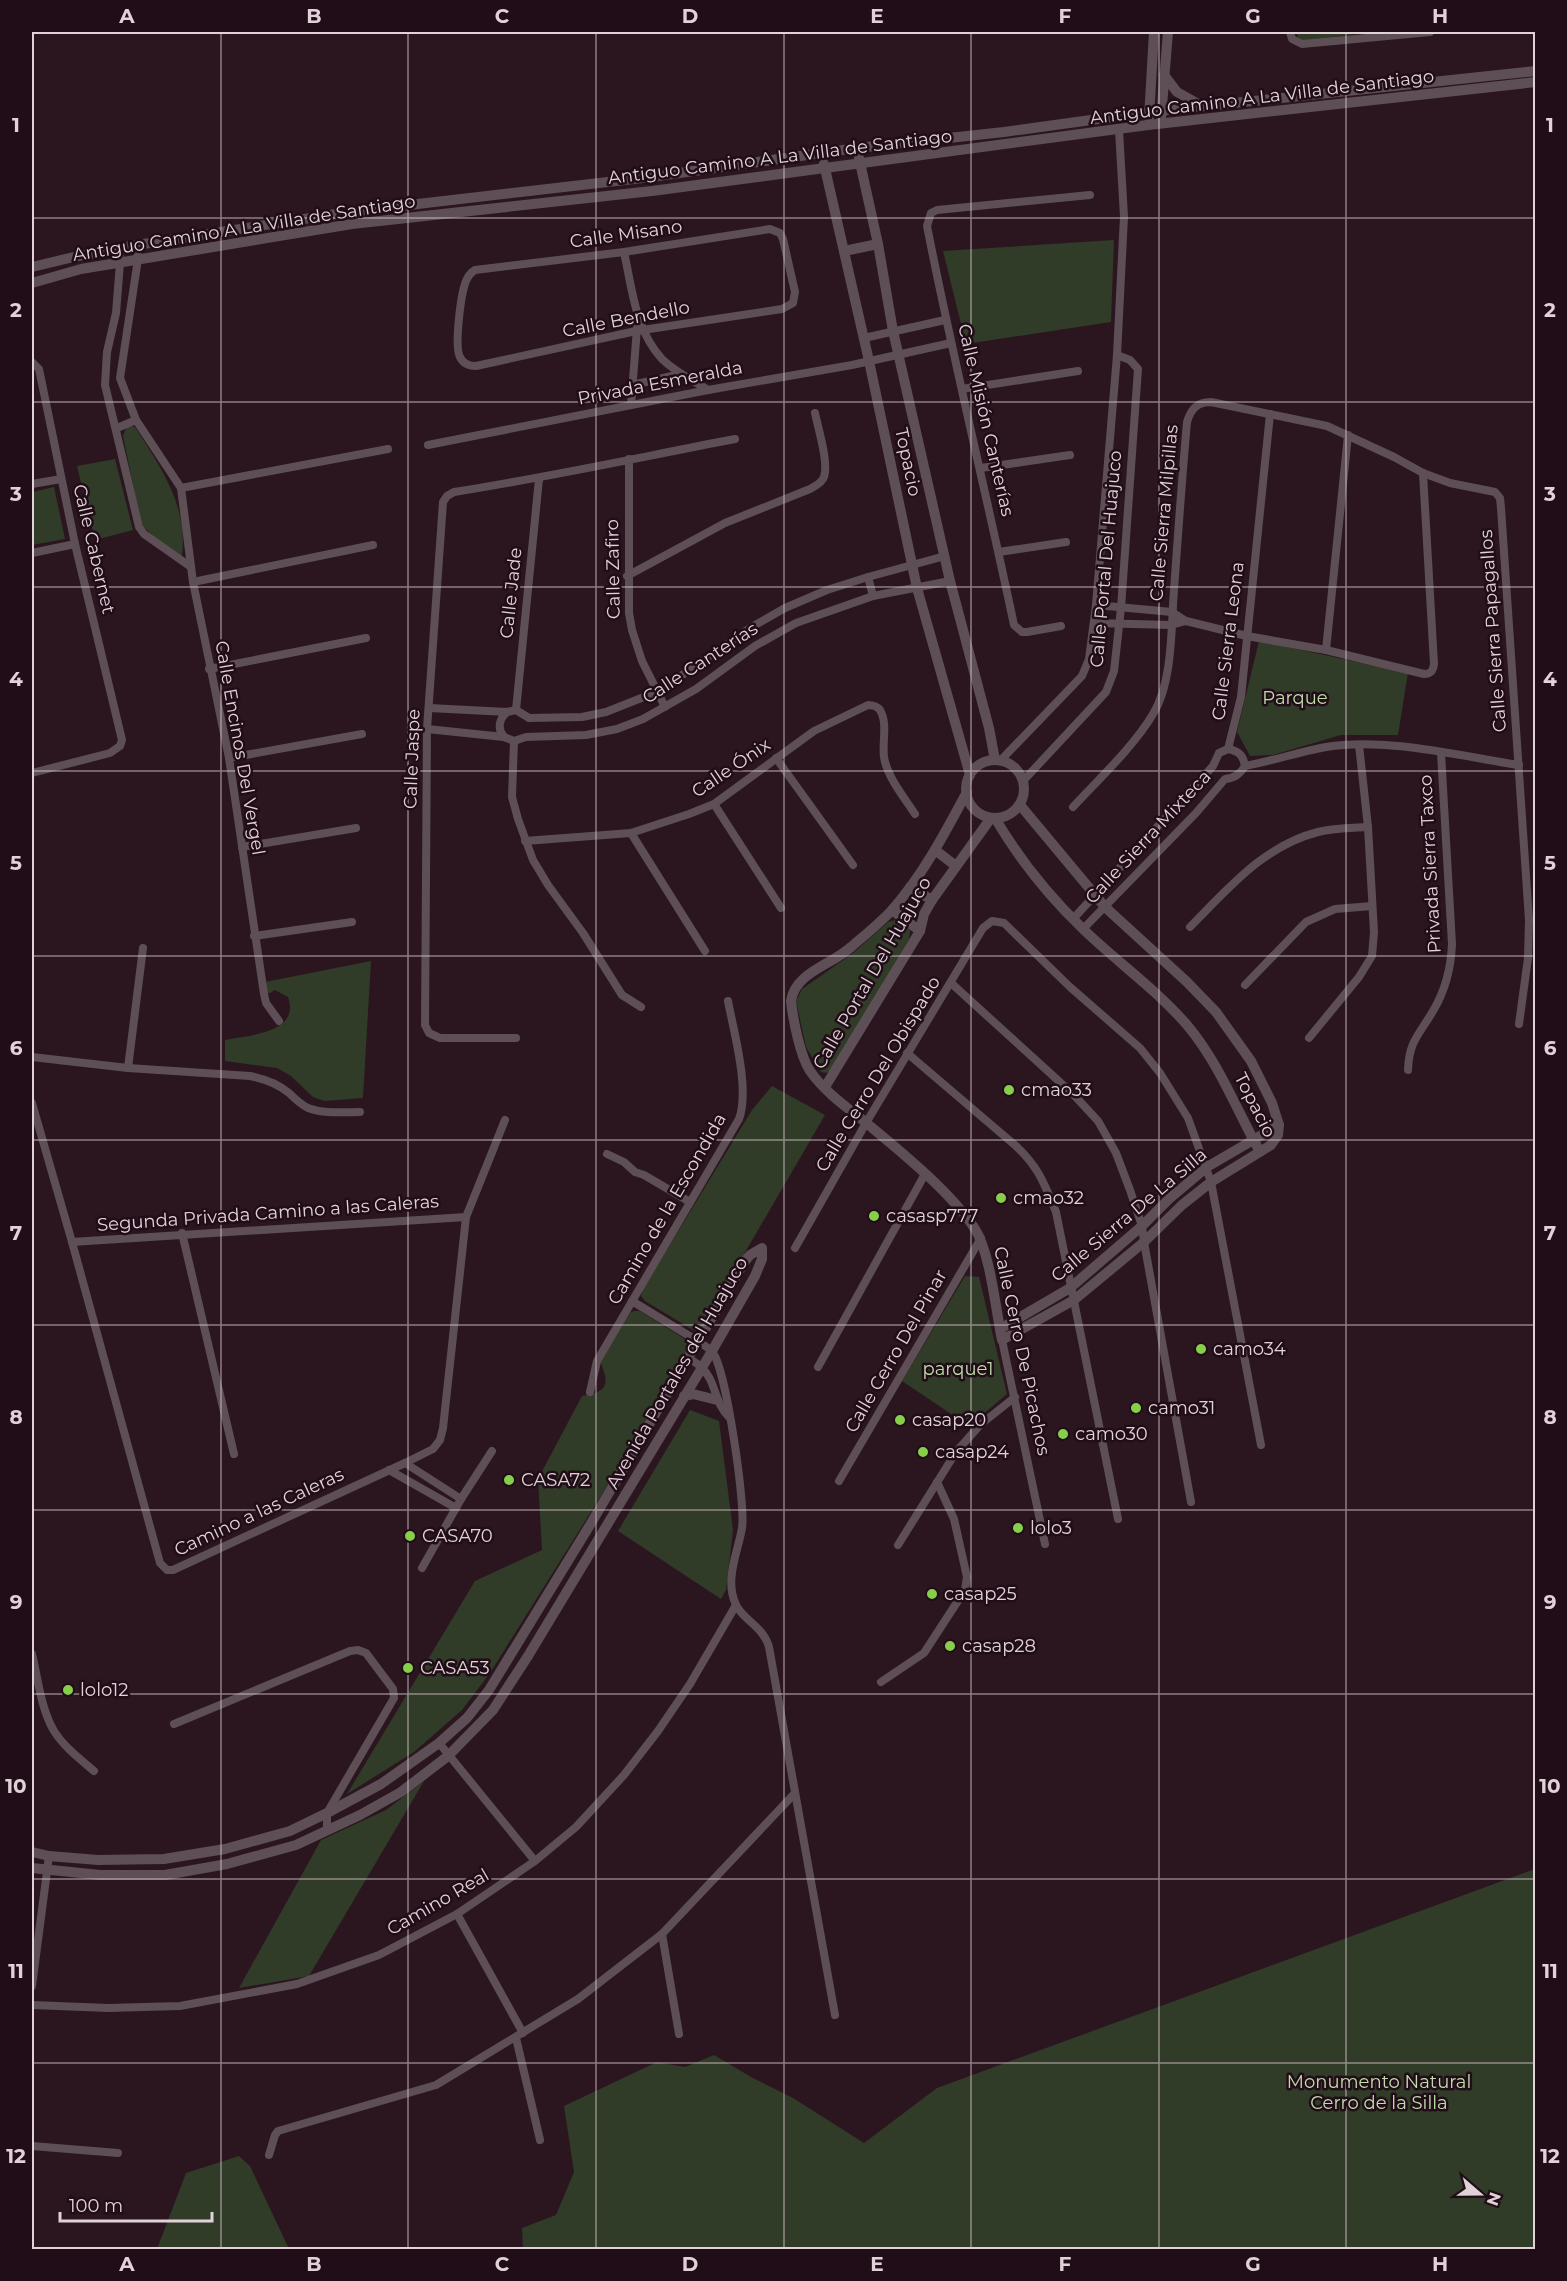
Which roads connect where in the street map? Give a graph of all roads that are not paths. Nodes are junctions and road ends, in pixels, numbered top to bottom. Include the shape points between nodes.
1 (1154, 32) edge
2 (1168, 32) edge
3 (1430, 32) edge
4 (1371, 34) edge
5 (1291, 35) edge
6 (1536, 71) edge
7 (1164, 74) junction
8 (1536, 82) edge
9 (1202, 106) junction
10 (1161, 111) junction
11 (1149, 112) junction
12 (1161, 124) junction
13 (1148, 125) junction
14 (1119, 130) junction
15 (857, 148) junction
16 (822, 154) junction
17 (860, 163) junction
18 (824, 168) junction
19 (1090, 195) dead end
20 (878, 244) junction
21 (137, 245) junction
22 (119, 249) junction
23 (844, 250) junction
24 (624, 252) junction
25 (138, 259) junction
26 (120, 263) junction
27 (32, 267) edge
28 (32, 283) edge
29 (793, 303) joint
30 (945, 320) junction
31 (640, 331) junction
32 (892, 331) junction
33 (864, 338) junction
34 (951, 343) junction
35 (898, 355) junction
36 (1117, 355) junction
37 (869, 361) junction
38 (32, 362) edge
39 (465, 363) joint
40 (1078, 371) dead end
41 (681, 374) junction
42 (632, 385) junction
43 (962, 389) junction
44 (708, 390) junction
45 (631, 405) junction
46 (815, 413) dead end
47 (1270, 414) junction
48 (136, 420) junction
49 (117, 428) junction
50 (1348, 435) junction
51 (735, 439) dead end
52 (428, 445) dead end
53 (388, 449) dead end
54 (1070, 455) dead end
55 (629, 459) junction
56 (981, 468) junction
57 (1423, 473) junction
58 (61, 479) junction
59 (539, 479) junction
60 (32, 484) edge
61 (181, 488) junction
62 (1066, 542) dead end
63 (75, 544) junction
64 (373, 545) dead end
65 (999, 552) junction
66 (32, 553) edge
67 (945, 556) junction
68 (913, 564) junction
69 (191, 567) junction
70 (627, 576) junction
71 (868, 577) junction
72 (950, 581) junction
73 (193, 582) junction
74 (917, 588) junction
75 (873, 596) junction
76 (1096, 605) junction
77 (1121, 608) junction
78 (1172, 612) junction
79 (1186, 621) junction
80 (1094, 623) junction
81 (1120, 624) junction
82 (1171, 625) junction
83 (1061, 626) dead end
84 (1247, 636) junction
85 (366, 638) dead end
86 (1326, 650) junction
87 (209, 669) junction
88 (659, 691) junction
89 (665, 707) junction
90 (429, 708) junction
91 (512, 711) junction
92 (529, 718) junction
93 (427, 729) junction
94 (362, 734) dead end
95 (504, 737) junction
96 (526, 737) junction
97 (514, 741) junction
98 (1359, 745) junction
99 (1228, 749) junction
100 (1441, 753) junction
101 (229, 758) junction
102 (776, 758) junction
103 (997, 761) junction
104 (1519, 765) junction
105 (1213, 766) junction
106 (1245, 766) junction
107 (32, 773) edge
108 (970, 775) junction
109 (1225, 779) junction
110 (1023, 781) junction
111 (967, 792) junction
112 (714, 804) junction
113 (1020, 805) junction
114 (1073, 807) dead end
115 (915, 814) dead end
116 (993, 818) junction
117 (1368, 827) junction
118 (356, 828) dead end
119 (631, 833) junction
120 (525, 841) junction
121 (242, 847) junction
122 (935, 850) junction
123 (1128, 859) junction
124 (853, 865) dead end
125 (956, 866) junction
126 (1139, 870) junction
127 (910, 887) junction
128 (1094, 895) junction
129 (932, 900) junction
130 (1372, 906) junction
131 (1105, 907) junction
132 (781, 908) dead end
133 (892, 910) junction
134 (1073, 919) junction
135 (352, 922) dead end
136 (1190, 927) dead end
137 (1083, 929) junction
138 (920, 931) junction
139 (254, 936) junction
140 (143, 948) dead end
141 (705, 951) dead end
142 (951, 983) junction
143 (1245, 985) dead end
144 (728, 1001) dead end
145 (641, 1007) dead end
146 (279, 1021) dead end
147 (1519, 1024) dead end
148 (516, 1038) dead end
149 (1309, 1038) dead end
150 (907, 1053) junction
151 (32, 1057) edge
152 (128, 1068) junction
153 (1408, 1071) dead end
154 (825, 1087) junction
155 (32, 1102) edge
156 (360, 1112) dead end
157 (505, 1120) dead end
158 (866, 1123) junction
159 (1279, 1125) junction
160 (1253, 1140) junction
161 (1260, 1152) junction
162 (607, 1154) dead end
163 (1207, 1167) junction
164 (925, 1174) junction
165 (1211, 1182) junction
166 (690, 1202) junction
167 (465, 1217) junction
168 (1142, 1226) junction
169 (182, 1233) junction
170 (981, 1238) junction
171 (72, 1242) junction
172 (1144, 1242) junction
173 (795, 1248) dead end
174 (1070, 1288) junction
175 (632, 1300) junction
176 (1074, 1300) junction
177 (1001, 1335) junction
178 (699, 1342) junction
179 (712, 1351) junction
180 (689, 1359) junction
181 (702, 1367) junction
182 (818, 1367) dead end
183 (590, 1392) dead end
184 (684, 1396) junction
185 (1015, 1397) junction
186 (717, 1400) junction
187 (729, 1417) junction
188 (1261, 1445) dead end
189 (492, 1451) dead end
190 (234, 1454) dead end
191 (405, 1463) junction
192 (389, 1470) junction
193 (839, 1481) dead end
194 (937, 1482) junction
195 (461, 1499) junction
196 (1191, 1502) dead end
197 (456, 1508) junction
198 (1118, 1519) dead end
199 (1045, 1544) dead end
200 (897, 1545) dead end
201 (422, 1568) dead end
202 (736, 1605) junction
203 (32, 1654) edge
204 (881, 1682) dead end
205 (174, 1724) dead end
206 (439, 1743) junction
207 (448, 1756) junction
208 (94, 1771) dead end
209 (795, 1793) junction
210 (327, 1813) junction
211 (327, 1830) junction
212 (32, 1852) edge
213 (50, 1856) junction
214 (535, 1861) junction
215 (32, 1868) edge
216 (46, 1871) junction
217 (457, 1914) junction
218 (662, 1934) junction
219 (32, 1986) edge
220 (32, 2005) edge
221 (835, 2015) dead end
222 (680, 2034) dead end
223 (519, 2035) junction
224 (540, 2140) dead end
225 (32, 2146) edge
226 (118, 2153) dead end
227 (269, 2155) dead end

1 - 11 street
2 - 7 street
3 - 4 street
4 - 5 street via 1302,44
6 - 9 street
7 - 9 street via 1177,92
7 - 10 street
8 - 12 street, Antiguo Camino A La Villa de Santiago
9 - 10 street
10 - 11 street
10 - 12 street
11 - 13 street
11 - 15 street
12 - 13 street, Antiguo Camino A La Villa de Santiago
13 - 14 street, Antiguo Camino A La Villa de Santiago
14 - 17 street, Antiguo Camino A La Villa de Santiago
14 - 36 street, Calle Portal Del Huajuco via 1124,217
15 - 16 street
15 - 17 street, Topacio
16 - 18 street, Topacio
16 - 21 street via 349,212
17 - 18 street, Antiguo Camino A La Villa de Santiago
17 - 20 street, Topacio
18 - 23 street, Topacio
18 - 25 street, Antiguo Camino A La Villa de Santiago via 352,224
19 - 30 street, Calle Misión Canterías via 931,213 927,226
20 - 23 street
20 - 32 street, Topacio
21 - 22 street
21 - 25 street, Calle Encinos Del Vergel
22 - 26 street
22 - 27 street
23 - 33 street, Topacio
24 - 29 street, Calle Misano via 770,229 783,239 795,292
24 - 31 street
24 - 39 street, Calle Misano via 475,270 464,286 458,336 458,353
25 - 26 street, Antiguo Camino A La Villa de Santiago
25 - 48 street, Calle Encinos Del Vergel via 120,378
26 - 28 street, Antiguo Camino A La Villa de Santiago
26 - 49 street via 105,370 105,385
29 - 31 street, Calle Bendello via 782,309
30 - 32 street
30 - 34 street, Calle Misión Canterías
31 - 39 street, Calle Bendello via 476,366
31 - 41 street
31 - 42 street
32 - 33 street
32 - 35 street, Topacio
33 - 37 street, Topacio
34 - 35 street, Privada Esmeralda
34 - 43 street, Calle Misión Canterías
35 - 37 street, Privada Esmeralda
35 - 67 street, Topacio
36 - 76 street, Calle Portal Del Huajuco
36 - 77 street, Calle Portal Del Huajuco via 1130,360 1138,369
37 - 44 street, Privada Esmeralda
37 - 68 street, Topacio
38 - 58 street, Calle Cabernet via 39,369
40 - 43 street
41 - 42 street
41 - 44 street
42 - 45 street
43 - 56 street, Calle Misión Canterías
44 - 45 street, Privada Esmeralda
45 - 52 street, Privada Esmeralda
46 - 70 street via 825,466 823,479 810,489 725,523
47 - 50 street via 1327,426
47 - 78 street, Calle Sierra Milpillas via 1202,402 1195,406 1187,422
47 - 84 street, Calle Sierra Leona
48 - 49 street
48 - 61 street, Calle Encinos Del Vergel
49 - 69 street via 140,527 144,534
50 - 57 street
50 - 86 street
51 - 55 street
53 - 61 street
54 - 56 street
55 - 59 street
55 - 70 street, Calle Zafiro
56 - 65 street, Calle Misión Canterías
57 - 86 street via 1434,664 1431,672 1424,674
57 - 104 street, Calle Sierra Papagallos via 1498,494
58 - 60 street
58 - 63 street, Calle Cabernet
59 - 90 street, Calle Jaspe via 447,496 441,513
59 - 91 street, Calle Jade
61 - 69 street, Calle Encinos Del Vergel
62 - 65 street
63 - 66 street
63 - 107 street, Calle Cabernet via 122,735 120,747
64 - 73 street
65 - 83 street, Calle Misión Canterías via 1014,625 1022,632
67 - 68 street, Calle Canterías
67 - 72 street, Topacio
68 - 71 street, Calle Canterías
68 - 74 street, Topacio
69 - 73 street, Calle Encinos Del Vergel
70 - 88 street, Calle Zafiro via 632,630 642,661
71 - 75 street
71 - 88 street, Calle Canterías via 785,608
72 - 74 street, Calle Canterías
72 - 103 street, Topacio
73 - 87 street, Calle Encinos Del Vergel
74 - 75 street, Calle Canterías
74 - 108 street, Topacio
75 - 89 street, Calle Canterías via 773,635
76 - 77 street
76 - 80 street, Calle Portal Del Huajuco
77 - 78 street
77 - 81 street, Calle Portal Del Huajuco
78 - 79 street
78 - 82 street, Calle Sierra Milpillas
79 - 82 street
79 - 84 street
80 - 81 street
80 - 103 street, Calle Portal Del Huajuco via 1089,659 1082,676
81 - 82 street
81 - 110 street, Calle Portal Del Huajuco via 1114,671 1106,692
82 - 114 street, Calle Sierra Milpillas via 1166,681 1154,714
84 - 86 street
84 - 99 street, Calle Sierra Leona via 1240,697
85 - 87 street
87 - 101 street, Calle Encinos Del Vergel
88 - 89 street, Calle Zafiro
88 - 92 street, Calle Canterías via 582,717
89 - 96 street, Calle Canterías via 618,729 586,735
90 - 91 street
90 - 93 street, Calle Jaspe
91 - 92 street
91 - 95 street, Calle Jade via 501,718 499,726
92 - 96 street
93 - 95 street
93 - 148 street, Calle Jaspe via 424,1024 433,1036 440,1038
94 - 101 street
95 - 97 street
96 - 97 street, Calle Canterías
97 - 120 street via 513,797
98 - 100 street, Calle Sierra Mixteca
98 - 106 street, Calle Sierra Mixteca via 1326,747
98 - 117 street
99 - 105 street, Calle Sierra Leona via 1220,753
99 - 106 street via 1240,753
100 - 104 street, Calle Sierra Mixteca
100 - 153 street, Privada Sierra Taxco via 1451,959 1439,999 1410,1047
101 - 121 street, Calle Encinos Del Vergel
102 - 112 street, Calle Ónix
102 - 115 street, Calle Ónix via 834,720 864,706 875,706 883,718 886,764
102 - 124 street
103 - 108 street via 985,762
103 - 110 street via 1010,764
104 - 147 street, Calle Sierra Papagallos via 1529,938
105 - 109 street
105 - 123 street, Calle Sierra Leona
106 - 109 street, Calle Sierra Mixteca via 1233,778
108 - 111 street
109 - 126 street, Calle Sierra Mixteca
110 - 113 street
111 - 116 street via 974,809
111 - 122 street, Calle Portal Del Huajuco
112 - 119 street, Calle Ónix
112 - 132 street
113 - 116 street via 1005,817
113 - 128 street, Topacio
116 - 125 street, Calle Portal Del Huajuco
116 - 134 street, Topacio via 1019,858
117 - 130 street
117 - 136 street via 1320,832 1273,850
118 - 121 street
119 - 120 street, Calle Ónix
119 - 141 street
120 - 145 street via 548,885 622,995
121 - 139 street, Calle Encinos Del Vergel
122 - 125 street
122 - 127 street, Calle Portal Del Huajuco
123 - 126 street
123 - 128 street, Calle Sierra Leona
125 - 129 street, Calle Portal Del Huajuco
126 - 131 street, Calle Sierra Mixteca
127 - 129 street
127 - 133 street, Calle Portal Del Huajuco
128 - 131 street, Topacio
128 - 134 street, Calle Sierra Leona
129 - 138 street, Calle Portal Del Huajuco
130 - 143 street via 1335,909 1306,922
130 - 149 street via 1374,939 1369,963
131 - 137 street, Calle Sierra Mixteca
131 - 159 street, Topacio via 1216,1012 1251,1061
133 - 138 street
133 - 154 street, Calle Portal Del Huajuco via 840,958 801,980 792,995 803,1054 809,1070
134 - 137 street, Topacio
135 - 139 street
137 - 160 street, Topacio via 1187,1026 1220,1072
138 - 154 street, Calle Portal Del Huajuco
139 - 146 street, Calle Encinos Del Vergel via 266,1003
140 - 152 street
142 - 150 street, Calle Cerro Del Obispado
142 - 163 street, Calle Cerro Del Obispado via 982,928 992,921 1004,924 1140,1048 1188,1118
142 - 168 street via 1098,1121 1116,1153
144 - 166 street, Camino de la Escondida via 744,1092 743,1109
150 - 158 street, Calle Cerro Del Obispado
150 - 174 street via 1033,1163 1056,1212
151 - 152 street
152 - 156 street via 250,1076 278,1086 309,1108
154 - 158 street, Calle Cerro De Picachos
155 - 171 street, Camino a las Caleras
157 - 167 street, Camino a las Caleras
158 - 164 street, Calle Cerro De Picachos
158 - 173 street, Calle Cerro Del Obispado
159 - 160 street, Calle Sierra De La Silla
159 - 161 street, Topacio via 1275,1142
160 - 161 street, Topacio
160 - 163 street, Calle Sierra De La Silla
161 - 165 street, Calle Sierra De La Silla
162 - 166 street
163 - 165 street
163 - 168 street, Calle Sierra De La Silla
164 - 170 street, Calle Cerro De Picachos
164 - 182 street
165 - 172 street, Calle Sierra De La Silla
165 - 188 street
166 - 175 street, Camino de la Escondida
167 - 169 street, Segunda Privada Camino a las Caleras
167 - 191 street, Camino a las Caleras via 441,1440 433,1449
168 - 172 street
168 - 174 street, Calle Sierra De La Silla
169 - 171 street, Segunda Privada Camino a las Caleras
169 - 190 street
170 - 177 street, Calle Cerro De Picachos
170 - 193 street, Calle Cerro Del Pinar
171 - 192 street, Camino a las Caleras via 163,1568 173,1570
172 - 176 street, Calle Sierra De La Silla
172 - 196 street
174 - 176 street
174 - 177 street, Calle Sierra De La Silla
175 - 178 street
175 - 183 street, Camino de la Escondida via 597,1361
176 - 177 street, Calle Sierra De La Silla
176 - 198 street
177 - 185 street, Calle Cerro De Picachos
178 - 179 street
178 - 179 street, Avenida Portales del Huajuco via 745,1261 762,1248 755,1276
178 - 180 street, Avenida Portales del Huajuco
179 - 181 street, Avenida Portales del Huajuco
179 - 187 street via 720,1369
180 - 181 street
180 - 206 street, Avenida Portales del Huajuco via 489,1690 467,1718
181 - 184 street, Avenida Portales del Huajuco
181 - 186 street
184 - 186 street
184 - 207 street, Avenida Portales del Huajuco via 493,1710
185 - 194 street via 968,1438
185 - 199 street, Calle Cerro De Picachos
186 - 187 street
187 - 202 street via 744,1514 733,1561
189 - 195 street
191 - 192 street, Camino a las Caleras
191 - 195 street
192 - 197 street
194 - 200 street
194 - 204 street via 954,1519 967,1577 965,1590 924,1653
195 - 197 street
197 - 201 street
202 - 209 street via 768,1641
202 - 214 street, Camino Real via 690,1684 624,1775 576,1827
203 - 208 street via 54,1730
205 - 210 street via 350,1651 366,1653 393,1689 394,1698
206 - 207 street
206 - 210 street, Avenida Portales del Huajuco via 381,1784
207 - 211 street, Avenida Portales del Huajuco via 401,1792
207 - 214 street
209 - 218 street
209 - 221 street
210 - 211 street
210 - 213 street, Avenida Portales del Huajuco via 290,1831 225,1849 164,1859
211 - 216 street, Avenida Portales del Huajuco via 296,1845 227,1864 165,1875
212 - 213 street, Avenida Portales del Huajuco
213 - 216 street
214 - 217 street, Camino Real
215 - 216 street, Avenida Portales del Huajuco
216 - 219 street
217 - 220 street, Camino Real via 379,1955 297,1984 180,2006
217 - 223 street
218 - 222 street
218 - 223 street via 578,1999
223 - 224 street
223 - 227 street via 436,2085 278,2131
225 - 226 street

